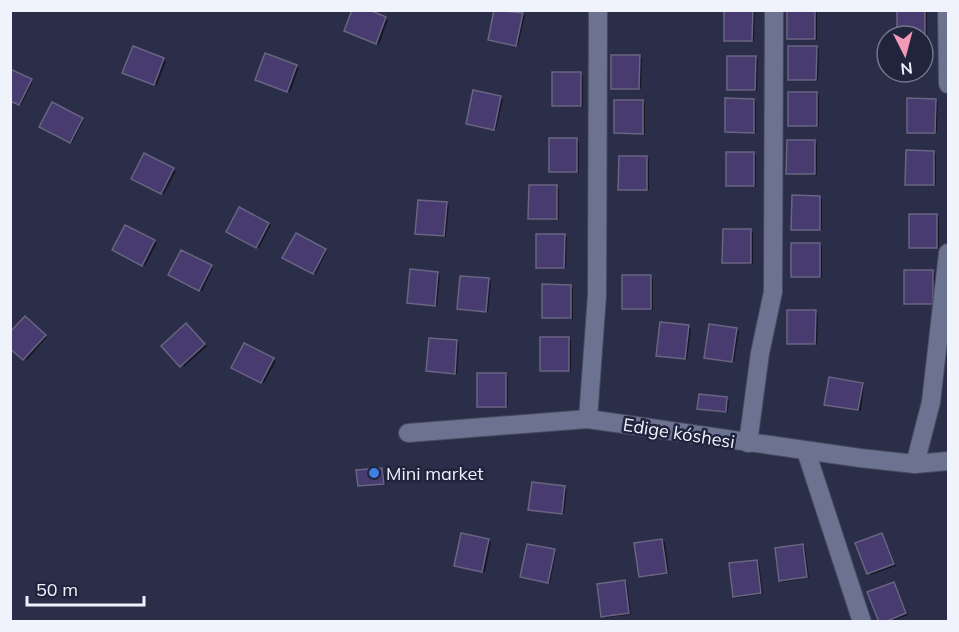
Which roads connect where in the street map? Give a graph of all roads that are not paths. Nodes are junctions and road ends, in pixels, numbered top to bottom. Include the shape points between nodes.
1 (598, 10) edge
2 (774, 10) edge
3 (947, 10) edge
4 (948, 84) edge
5 (948, 253) edge
6 (588, 419) junction
7 (408, 433) dead end
8 (748, 443) junction
9 (806, 451) junction
10 (948, 461) edge
11 (915, 464) junction
12 (862, 621) edge

1 - 6 street via 597,295
2 - 8 street via 773,292
3 - 4 street
5 - 11 street via 931,402
6 - 7 street, Edige kóshesi
6 - 8 street, Edige kóshesi
8 - 9 street, Edige kóshesi
9 - 11 street, Edige kóshesi
9 - 12 street
10 - 11 street, Edige kóshesi

